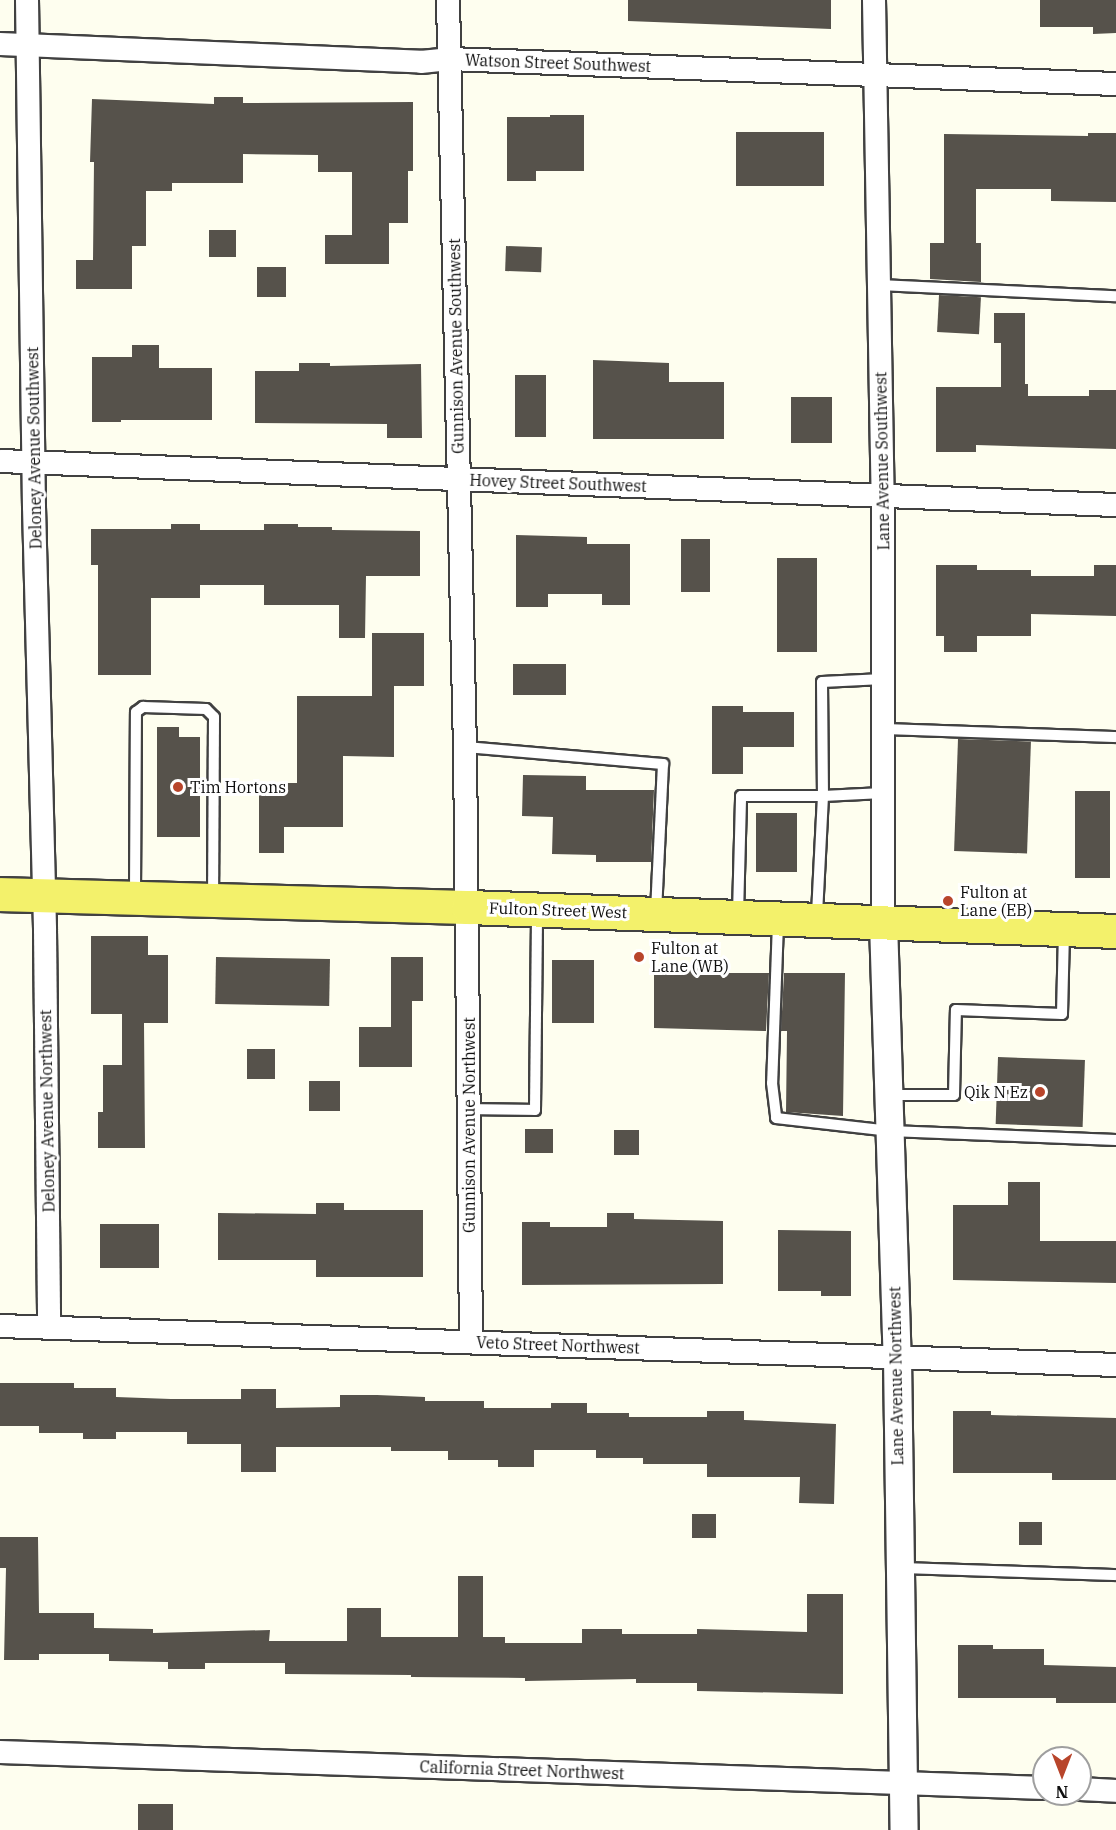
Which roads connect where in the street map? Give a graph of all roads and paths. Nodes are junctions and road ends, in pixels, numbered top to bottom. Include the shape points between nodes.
1 (27, 0) edge
2 (448, 0) edge
3 (874, 0) edge
4 (0, 44) edge
5 (28, 46) junction
6 (449, 59) junction
7 (875, 74) junction
8 (1116, 84) edge
9 (879, 285) junction
10 (1116, 296) edge
11 (0, 461) edge
12 (35, 463) junction
13 (460, 479) junction
14 (883, 496) junction
15 (1116, 505) edge
16 (883, 679) junction
17 (883, 729) junction
18 (1116, 737) edge
19 (465, 747) junction
20 (883, 793) junction
21 (823, 796) junction
22 (0, 894) edge
23 (44, 895) junction
24 (135, 897) junction
25 (213, 900) junction
26 (468, 907) junction
27 (537, 909) junction
28 (656, 914) junction
29 (738, 917) junction
30 (779, 918) junction
31 (817, 920) junction
32 (883, 922) junction
33 (1064, 929) junction
34 (1116, 931) edge
35 (889, 1095) junction
36 (469, 1109) junction
37 (890, 1131) junction
38 (1116, 1140) edge
39 (0, 1326) edge
40 (49, 1328) junction
41 (471, 1342) junction
42 (897, 1357) junction
43 (1116, 1365) edge
44 (899, 1568) junction
45 (1116, 1575) edge
46 (0, 1752) edge
47 (901, 1783) junction
48 (1032, 1788) edge
49 (1092, 1790) edge
50 (1116, 1791) edge
51 (904, 1830) edge

1 - 5 street, Deloney Avenue Southwest
2 - 6 street, Gunnison Avenue Southwest
3 - 7 street, Lane Avenue Southwest
4 - 5 street, Watson Street Southwest
5 - 6 street, Watson Street Southwest via 421,62
5 - 12 street, Deloney Avenue Southwest
6 - 7 street, Watson Street Southwest
6 - 13 street, Gunnison Avenue Southwest
7 - 8 street, Watson Street Southwest
7 - 9 street, Lane Avenue Southwest
9 - 10 lane
9 - 14 street, Lane Avenue Southwest
11 - 12 street, Hovey Street Southwest
12 - 13 street, Hovey Street Southwest
12 - 23 street, Deloney Avenue Southwest
13 - 14 street, Hovey Street Southwest
13 - 19 street, Gunnison Avenue Southwest
14 - 15 street, Hovey Street Southwest
14 - 16 street, Lane Avenue Southwest
16 - 17 street, Lane Avenue Southwest
16 - 21 lane via 822,682
17 - 18 lane
17 - 20 street, Lane Avenue Southwest
19 - 26 street, Gunnison Avenue Southwest
19 - 28 lane via 663,764
20 - 21 lane
20 - 32 street, Lane Avenue Southwest
21 - 29 lane via 741,796
21 - 31 lane
22 - 23 main road, Fulton Street West
23 - 24 main road, Fulton Street West
23 - 40 street, Deloney Avenue Northwest
24 - 25 main road, Fulton Street West
24 - 25 lane via 136,712 143,707 206,709 214,717
25 - 26 main road, Fulton Street West
26 - 27 main road, Fulton Street West
26 - 36 street, Gunnison Avenue Northwest
27 - 28 main road, Fulton Street West
27 - 36 lane via 535,1110
28 - 29 main road, Fulton Street West
29 - 30 main road, Fulton Street West
30 - 31 main road, Fulton Street West
30 - 37 lane via 772,1083 776,1118
31 - 32 main road, Fulton Street West
32 - 33 main road, Fulton Street West
32 - 35 street, Lane Avenue Northwest
33 - 34 main road, Fulton Street West
33 - 35 lane via 1062,1014 956,1010 954,1095
35 - 37 street, Lane Avenue Northwest
36 - 41 street, Gunnison Avenue Northwest
37 - 38 lane
37 - 42 street, Lane Avenue Northwest
39 - 40 street, Veto Street Northwest
40 - 41 street, Veto Street Northwest
41 - 42 street, Veto Street Northwest
42 - 43 street, Veto Street Northwest
42 - 44 street, Lane Avenue Northwest
44 - 45 lane
44 - 47 street, Lane Avenue Northwest
46 - 47 street, California Street Northwest
47 - 48 street, California Street Northwest
47 - 51 street, Lane Avenue Northwest
49 - 50 street

